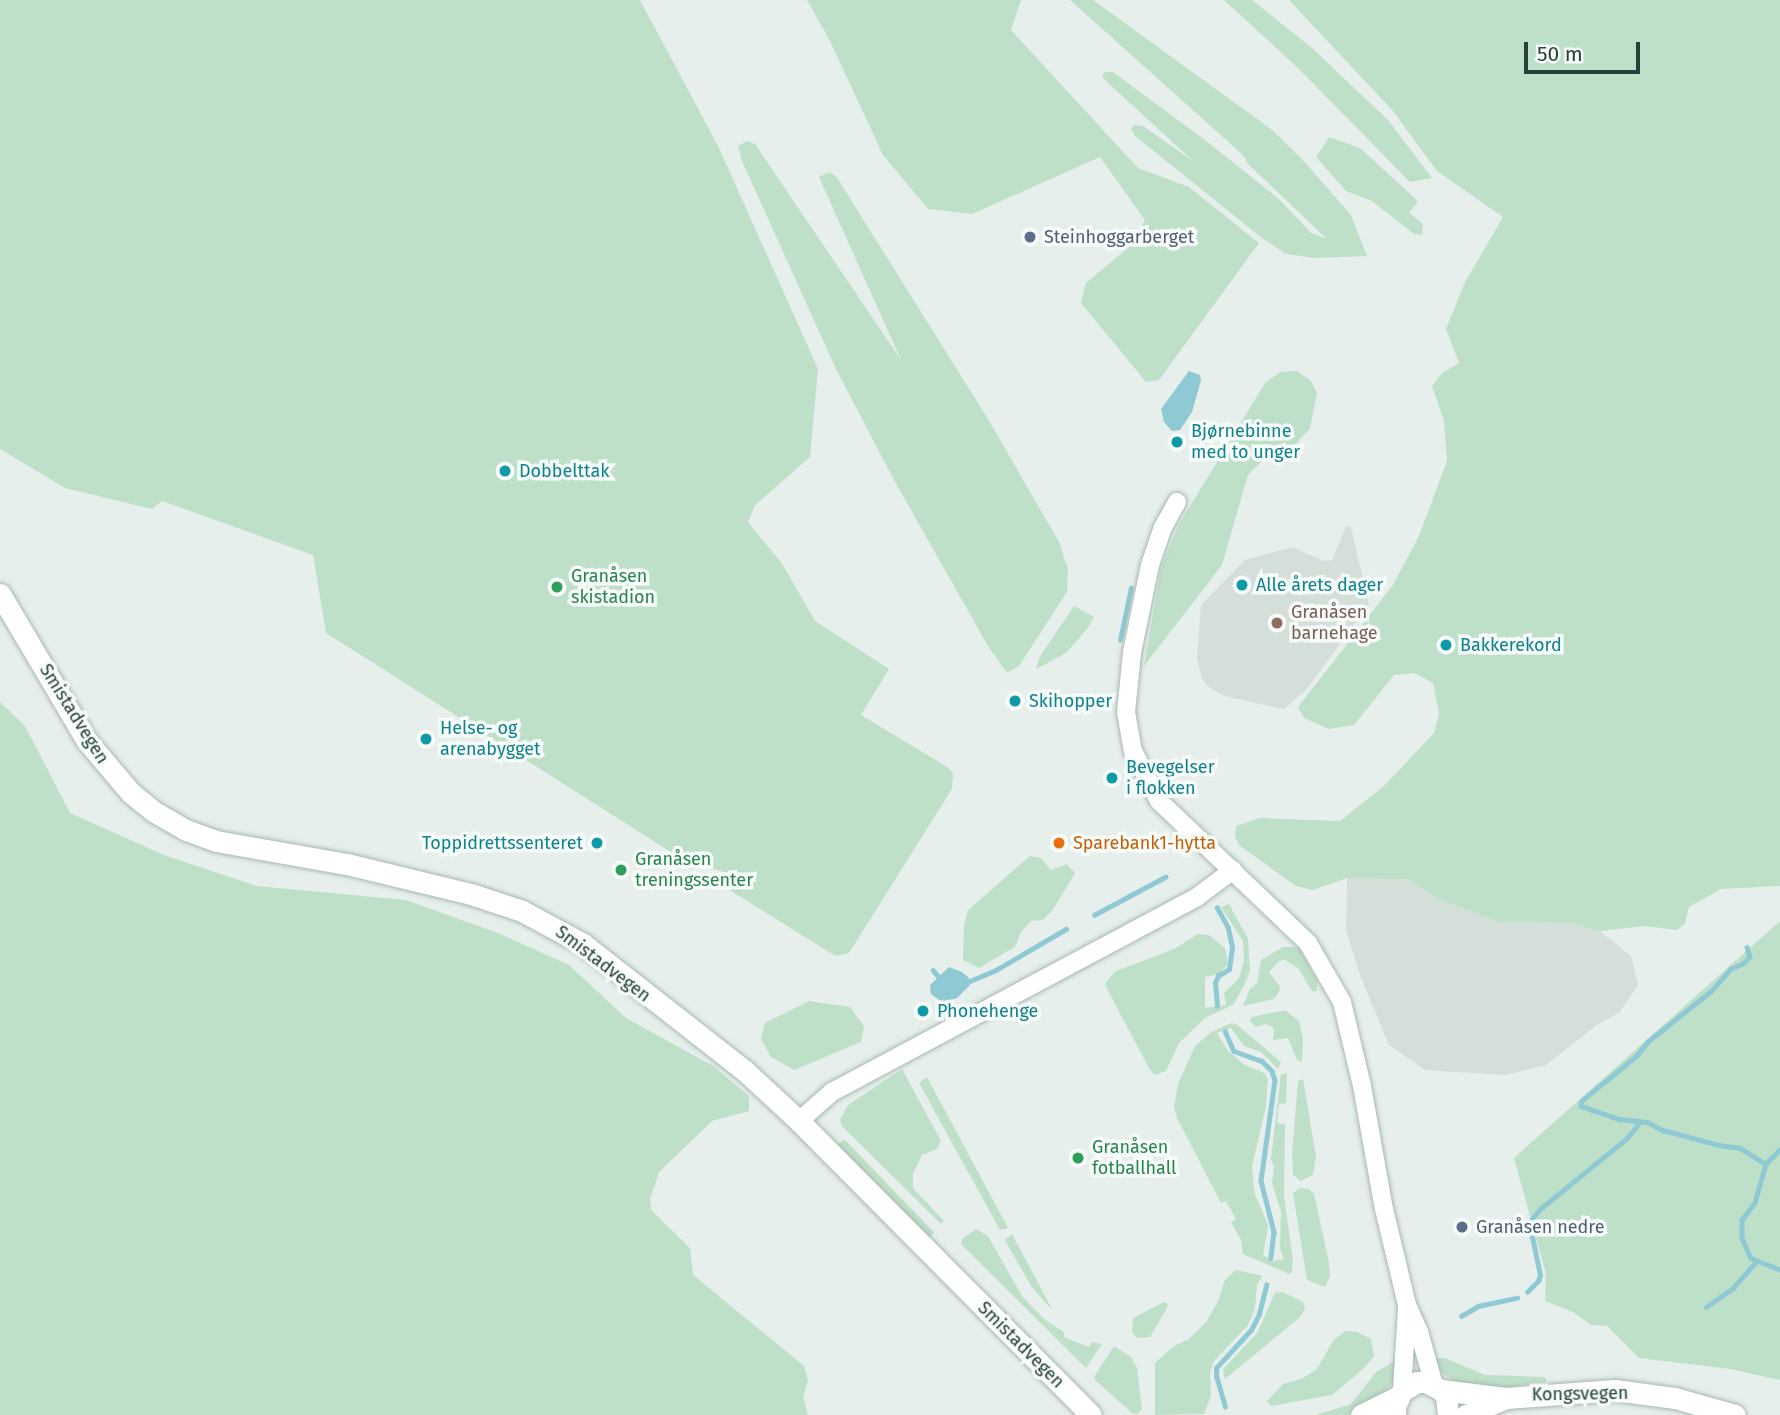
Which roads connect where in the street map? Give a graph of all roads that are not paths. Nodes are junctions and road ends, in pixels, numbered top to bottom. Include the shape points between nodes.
1 (1177, 502) dead end
2 (0, 594) edge
3 (1233, 870) junction
4 (799, 1121) junction
5 (1407, 1305) junction
6 (1437, 1387) junction
7 (1506, 1398) junction
8 (1398, 1401) edge
9 (1091, 1415) edge
10 (1361, 1415) edge
11 (1448, 1415) edge
12 (1466, 1415) edge
13 (1735, 1415) edge

1 - 3 street via 1147,574 1128,683 1128,729 1144,778 1159,801
2 - 4 street, Smistadvegen via 99,757 131,793 167,820 216,841 414,879 522,911 583,944 745,1071
3 - 4 street via 1197,897 832,1092
3 - 5 street via 1308,943 1342,1002
4 - 9 street, Smistadvegen
5 - 6 street
5 - 8 street
6 - 7 street, Kongsvegen
6 - 8 street, Kongsvegen via 1417,1382
6 - 11 street via 1449,1405
7 - 12 street, Kongsvegen
7 - 13 street, Kongsvegen via 1615,1390 1675,1398
8 - 10 street, Kongsvegen

